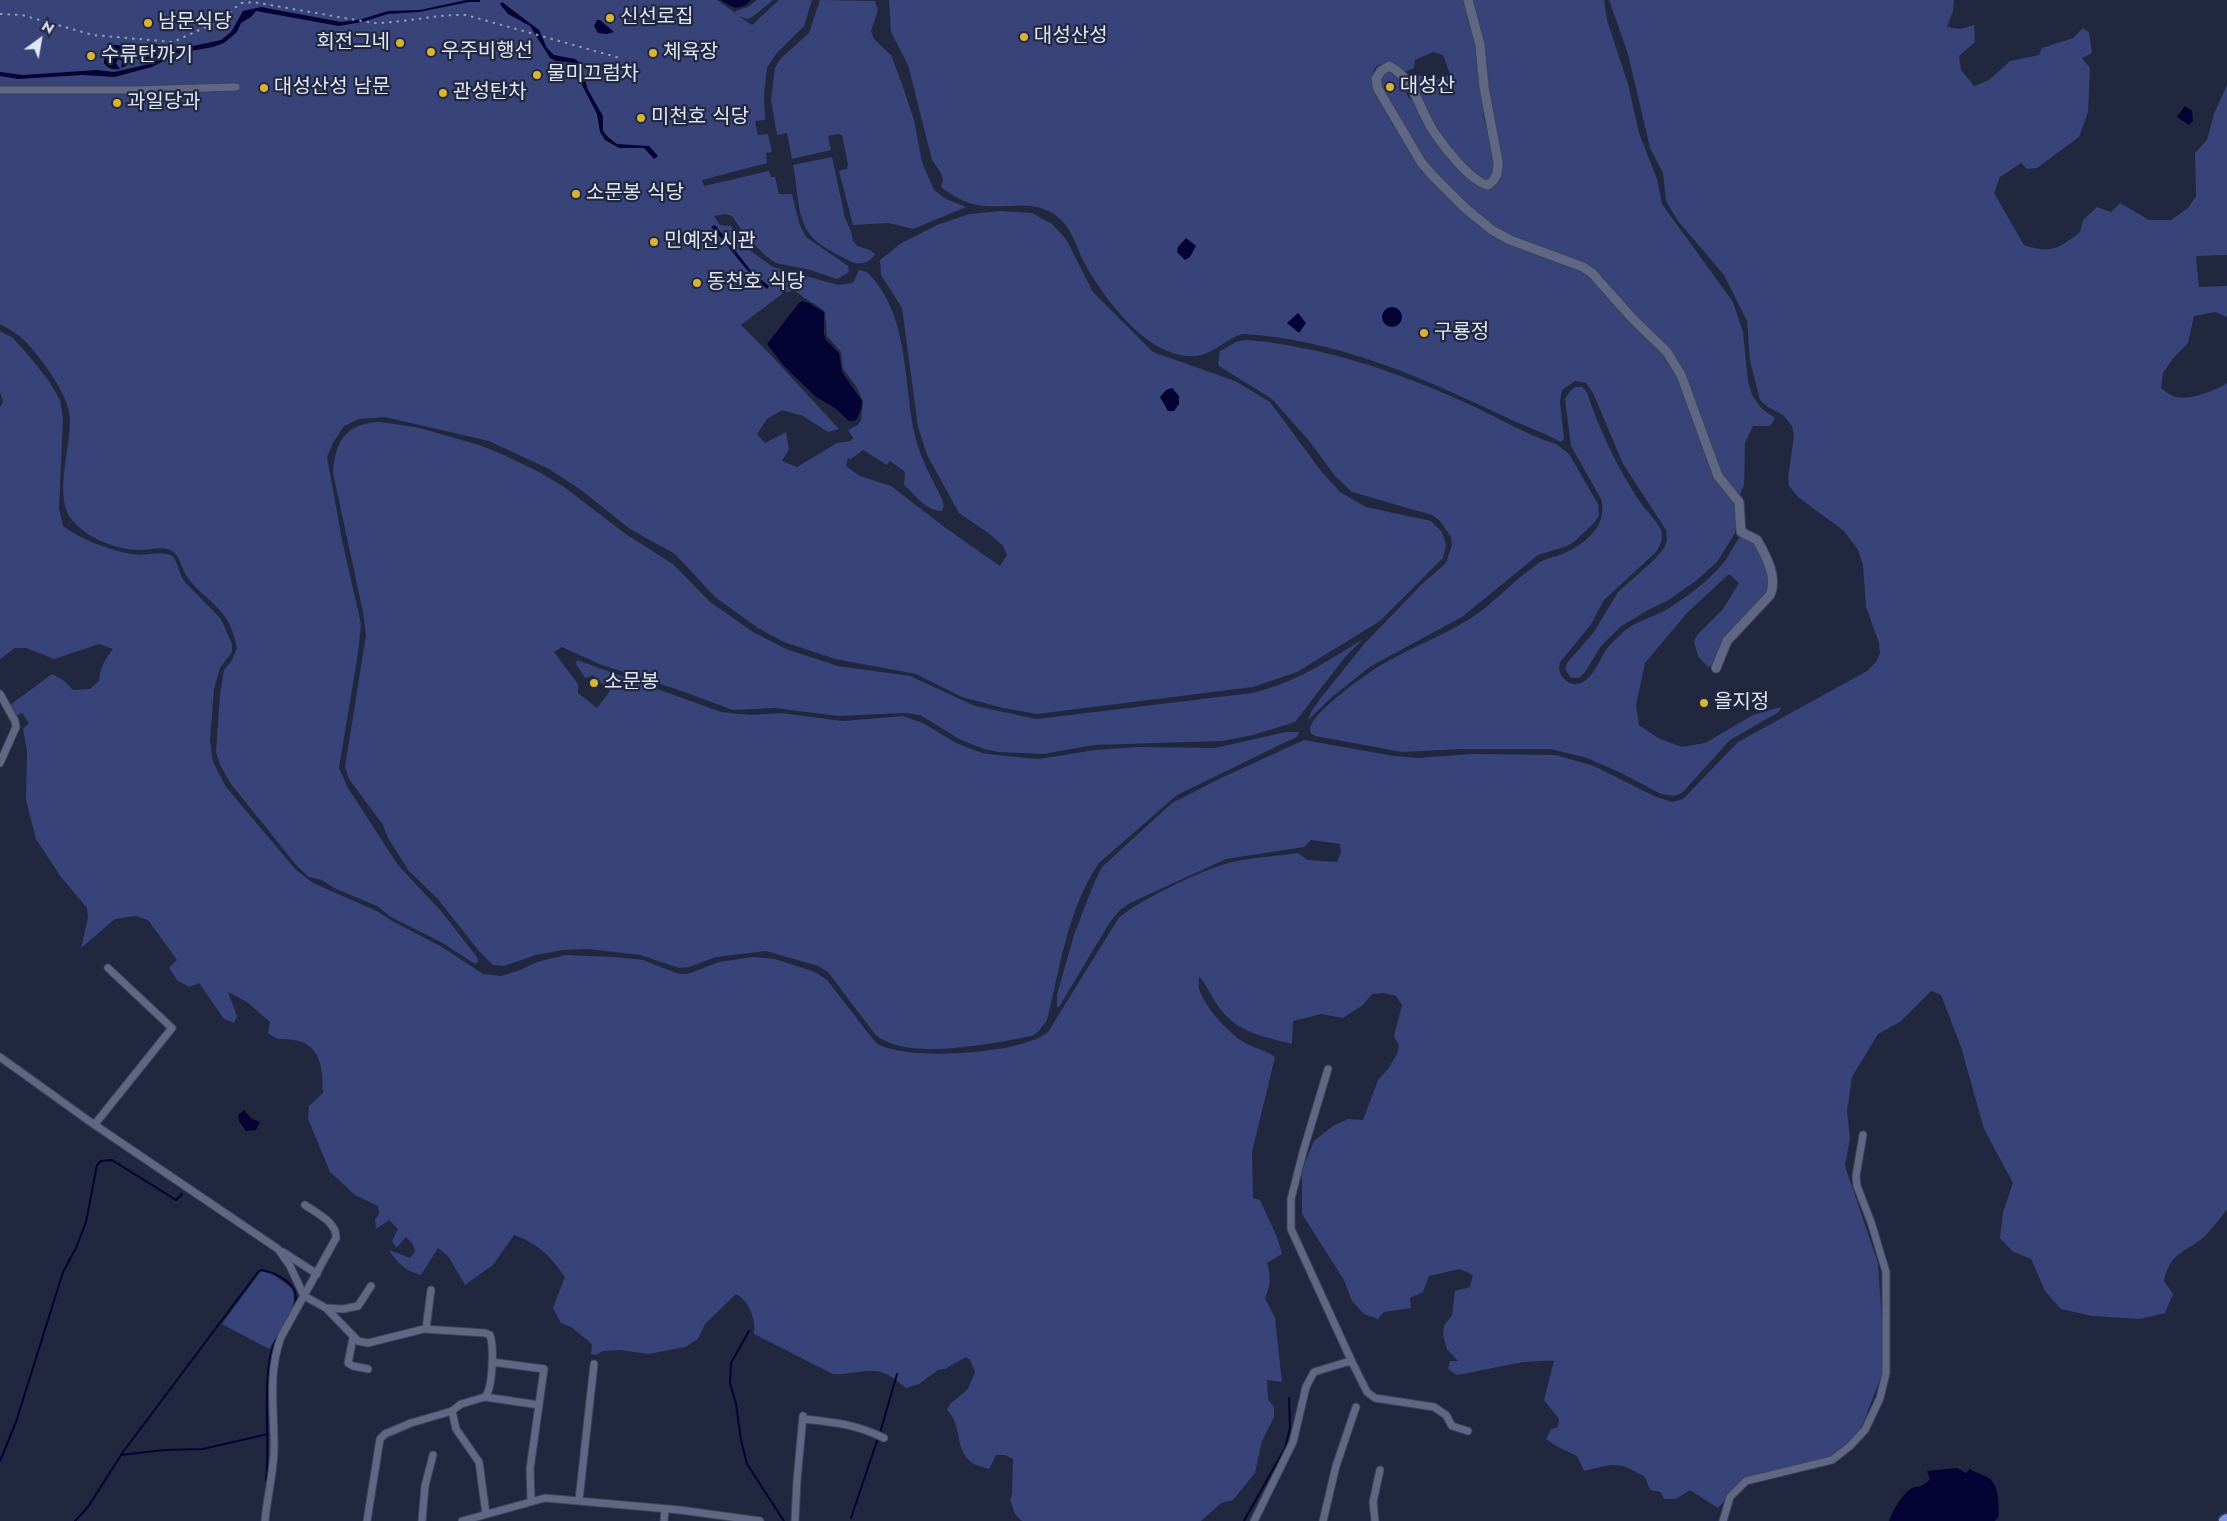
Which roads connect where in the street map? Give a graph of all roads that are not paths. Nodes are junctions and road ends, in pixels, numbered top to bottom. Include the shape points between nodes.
1 (1468, 0) edge
2 (236, 87) dead end
3 (0, 90) edge
4 (1716, 668) dead end
5 (0, 694) edge
6 (7, 706) junction
7 (0, 710) edge
8 (0, 763) edge
9 (108, 968) dead end
10 (0, 1057) edge
11 (1328, 1069) dead end
12 (95, 1124) junction
13 (1863, 1135) dead end
14 (305, 1205) dead end
15 (278, 1249) junction
16 (317, 1274) junction
17 (371, 1286) dead end
18 (431, 1290) dead end
19 (304, 1296) junction
20 (326, 1308) junction
21 (426, 1329) junction
22 (353, 1338) junction
23 (492, 1362) junction
24 (1352, 1362) junction
25 (594, 1364) dead end
26 (368, 1369) dead end
27 (485, 1398) junction
28 (539, 1404) junction
29 (1356, 1406) dead end
30 (452, 1411) junction
31 (1468, 1431) dead end
32 (884, 1438) dead end
33 (433, 1455) dead end
34 (1380, 1470) dead end
35 (579, 1500) junction
36 (531, 1501) junction
37 (665, 1509) junction
38 (486, 1514) junction
39 (265, 1521) edge
40 (367, 1521) edge
41 (422, 1521) edge
42 (462, 1521) edge
43 (664, 1521) edge
44 (760, 1521) edge
45 (795, 1521) edge
46 (1254, 1521) edge
47 (1323, 1521) edge
48 (1375, 1521) edge
49 (1723, 1521) edge

1 - 4 street via 1480,45 1498,162 1495,180 1488,185 1483,184 1469,174 1433,131 1399,71 1389,66 1381,71 1376,79 1378,89 1421,162 1465,208 1510,240 1583,266 1667,352 1681,376 1718,476 1739,502 1741,532 1757,540 1771,572 1773,586 1770,595 1727,641
2 - 3 street
5 - 6 street
6 - 7 street
6 - 8 street via 16,727
9 - 12 street via 172,1028
10 - 12 street
11 - 24 street via 1291,1199 1291,1229
12 - 15 street
13 - 49 street via 1857,1186 1872,1222 1886,1272 1886,1373 1880,1398 1865,1430 1850,1446 1832,1460 1746,1481 1730,1498
14 - 16 street via 326,1219 337,1233
15 - 16 street
15 - 19 street
16 - 19 street
17 - 20 street via 358,1306
18 - 21 street
19 - 20 street
19 - 39 street via 275,1354 272,1383 274,1453
20 - 22 street
21 - 22 street via 368,1343
21 - 23 street via 488,1334 492,1342
22 - 26 street via 348,1364
23 - 27 street via 489,1391
23 - 28 street via 544,1369
24 - 31 street via 1367,1392 1375,1398 1434,1407 1446,1415 1452,1426
24 - 46 street via 1324,1368 1314,1372 1310,1378 1293,1442
25 - 35 street
27 - 28 street
27 - 30 street via 462,1404
28 - 36 street via 530,1469
29 - 47 street via 1336,1466
30 - 38 street via 456,1429 479,1462
30 - 40 street via 411,1422 380,1439
32 - 45 street via 859,1427 803,1418
33 - 41 street
34 - 48 street via 1373,1502
35 - 36 street via 545,1498
35 - 37 street
36 - 38 street
37 - 43 street
37 - 44 street
38 - 42 street

